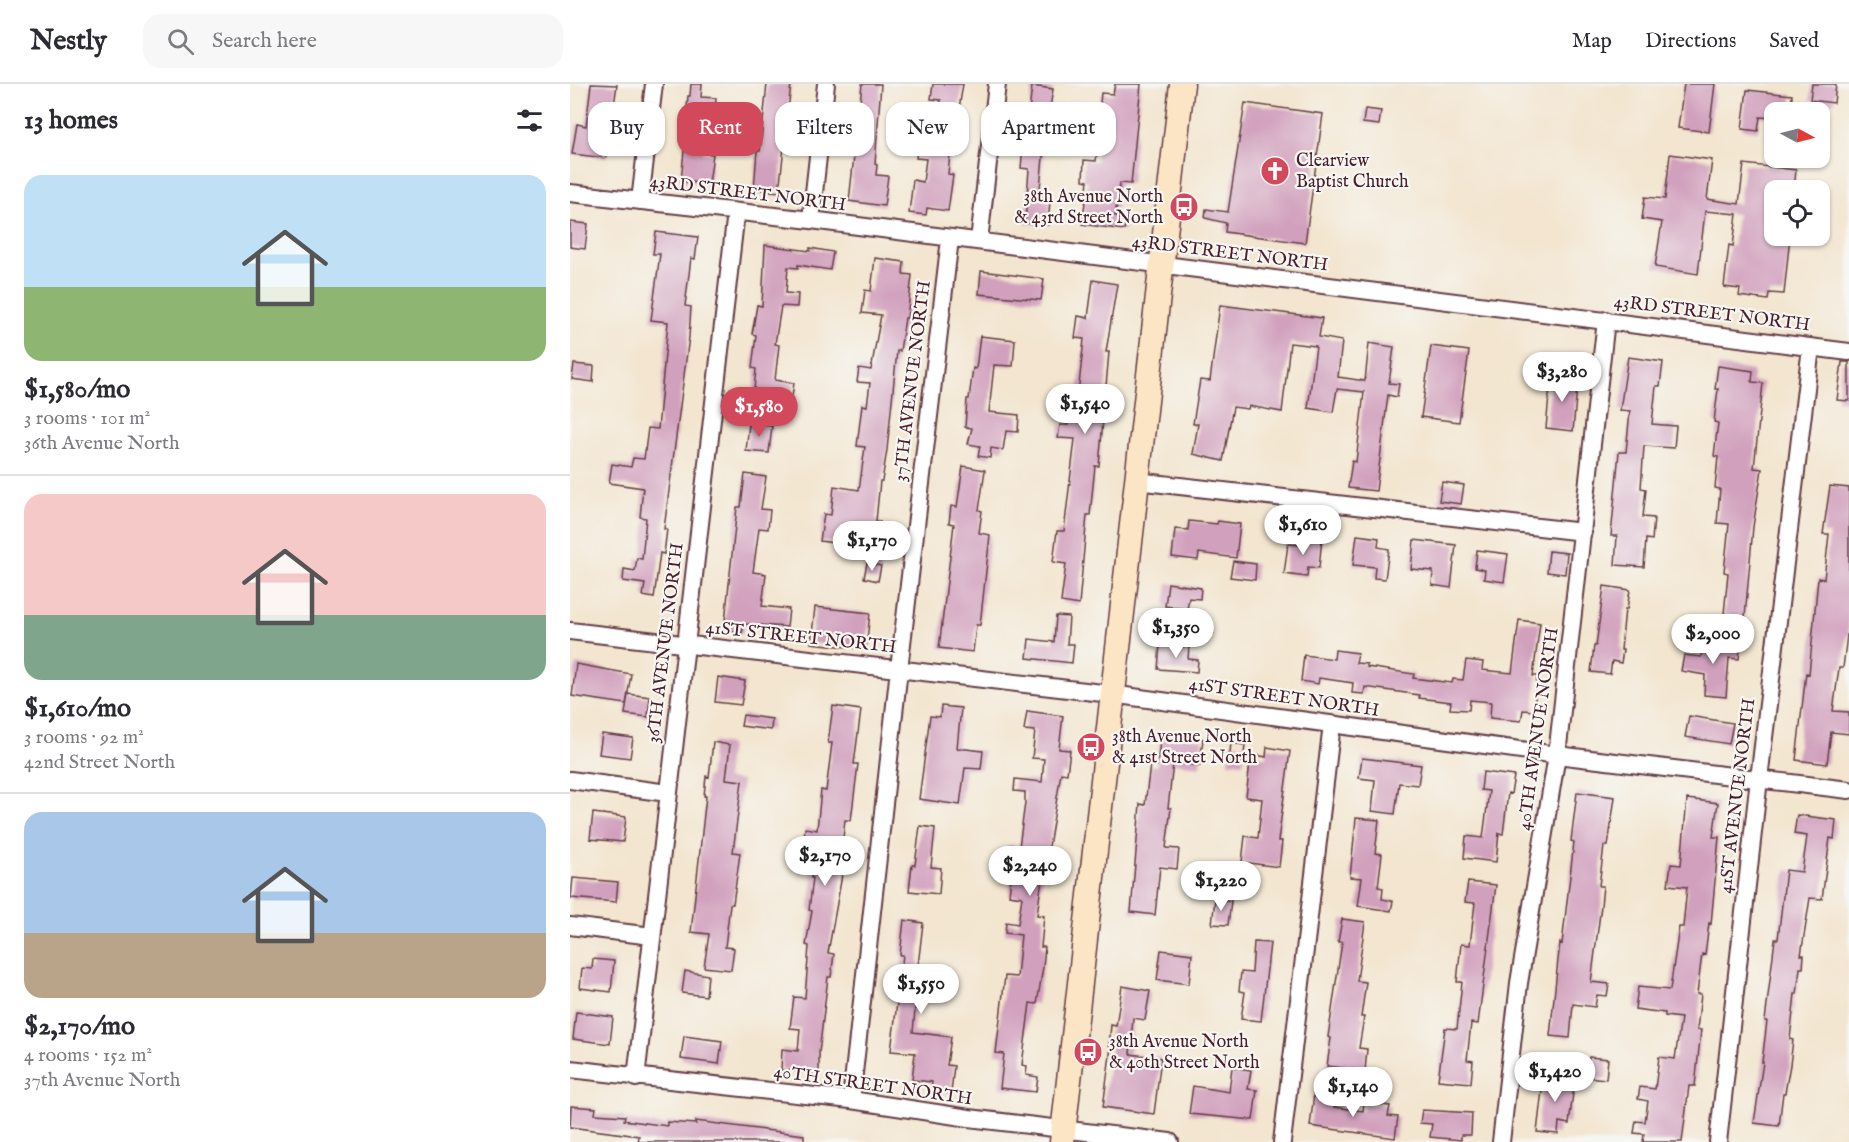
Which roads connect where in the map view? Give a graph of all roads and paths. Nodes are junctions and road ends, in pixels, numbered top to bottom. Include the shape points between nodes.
1 (654, 84) edge
2 (826, 84) edge
3 (997, 84) edge
4 (1182, 84) edge
5 (570, 193) edge
6 (640, 201) junction
7 (736, 212) junction
8 (811, 220) junction
9 (950, 239) junction
10 (979, 241) junction
11 (1162, 266) junction
12 (1605, 320) junction
13 (1812, 347) junction
14 (1849, 352) edge
15 (1136, 481) junction
16 (1583, 532) junction
17 (570, 631) edge
18 (685, 645) junction
19 (899, 669) junction
20 (1111, 694) junction
21 (1332, 724) junction
22 (1557, 754) junction
23 (1759, 779) junction
24 (570, 780) edge
25 (1849, 790) edge
26 (668, 793) junction
27 (570, 926) edge
28 (652, 936) junction
29 (570, 1069) edge
30 (636, 1078) junction
31 (851, 1100) junction
32 (1062, 1136) edge
33 (1170, 1142) edge
34 (1282, 1142) edge
35 (1501, 1142) edge
36 (1718, 1142) edge

1 - 6 street
2 - 8 street
3 - 10 street
4 - 11 main road
5 - 6 street, 43RD STREET NORTH
6 - 7 street, 43RD STREET NORTH
7 - 8 street, 43RD STREET NORTH
7 - 18 street, 36TH AVENUE NORTH
8 - 9 street, 43RD STREET NORTH
9 - 10 street, 43RD STREET NORTH
9 - 19 street, 37TH AVENUE NORTH
10 - 11 street, 43RD STREET NORTH
11 - 12 street, 43RD STREET NORTH
11 - 15 main road
12 - 13 street, 43RD STREET NORTH
12 - 16 street, 40TH AVENUE NORTH
13 - 14 street, 43RD STREET NORTH
13 - 23 street, 41ST AVENUE NORTH
15 - 16 street
15 - 20 main road
16 - 22 street, 40TH AVENUE NORTH
17 - 18 street, 41ST STREET NORTH
18 - 19 street, 41ST STREET NORTH
18 - 26 street, 36TH AVENUE NORTH
19 - 20 street, 41ST STREET NORTH
19 - 31 street, 37TH AVENUE NORTH
20 - 21 street, 41ST STREET NORTH
20 - 32 main road
21 - 22 street, 41ST STREET NORTH
21 - 34 street
22 - 23 street, 41ST STREET NORTH
22 - 35 street, 40TH AVENUE NORTH via 1519,983
23 - 25 street, 41ST STREET NORTH
23 - 36 street, 41ST AVENUE NORTH
24 - 26 street
26 - 28 street, 36TH AVENUE NORTH
27 - 28 street
28 - 30 street, 36TH AVENUE NORTH
29 - 30 street, 40TH STREET NORTH
30 - 31 street, 40TH STREET NORTH
31 - 32 street, 40TH STREET NORTH
32 - 33 street, 40TH STREET NORTH

